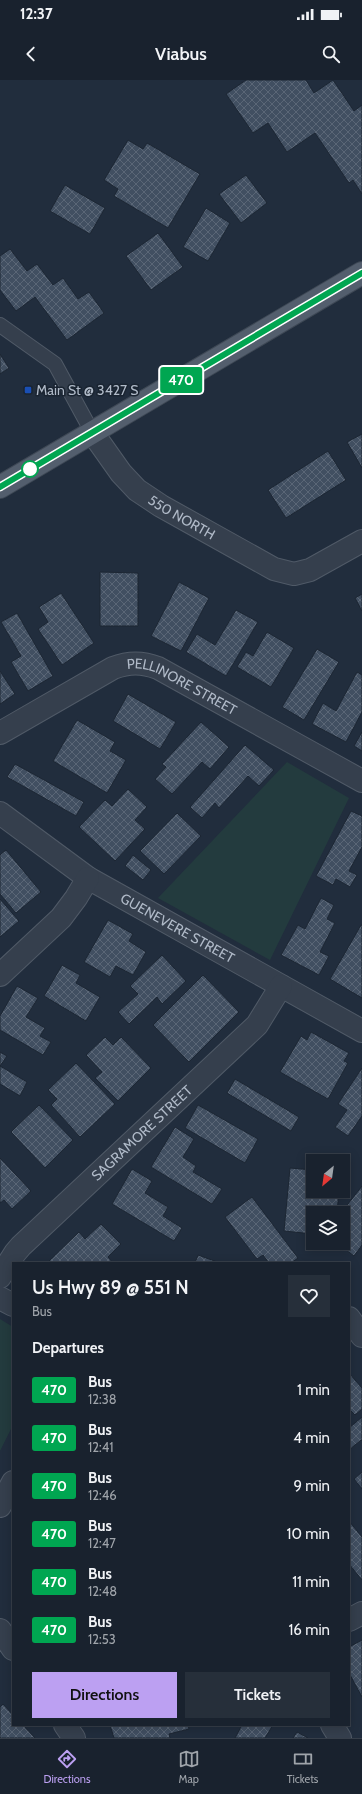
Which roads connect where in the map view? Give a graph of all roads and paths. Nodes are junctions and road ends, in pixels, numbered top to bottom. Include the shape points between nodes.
1 (362, 273) edge
2 (0, 325) edge
3 (92, 432) junction
4 (0, 487) edge
5 (362, 541) edge
6 (0, 734) edge
7 (362, 781) edge
8 (0, 813) edge
9 (88, 878) junction
10 (0, 976) edge
11 (282, 986) junction
12 (362, 1031) edge
13 (0, 1277) edge
14 (0, 1298) edge
15 (12, 1304) edge
16 (350, 1319) edge
17 (362, 1336) edge
18 (12, 1484) edge
19 (0, 1506) edge
20 (362, 1613) edge
21 (350, 1619) edge
22 (0, 1630) edge
23 (12, 1648) edge
24 (66, 1726) edge
25 (333, 1726) edge
26 (74, 1738) edge
27 (340, 1738) edge

1 - 3 main road
2 - 3 lane via 56,364
3 - 4 main road
3 - 5 street, 550 NORTH via 121,473 148,499 269,567 294,574 306,571
6 - 7 street, PELLINORE STREET via 113,668 124,664 141,664 158,668
8 - 9 street, GUENEVERE STREET
9 - 10 street via 61,918
9 - 11 street, GUENEVERE STREET
11 - 12 street, GUENEVERE STREET
11 - 13 street, SAGRAMORE STREET via 258,1025 21,1246
14 - 15 street
16 - 17 street
18 - 19 street
20 - 21 street
22 - 23 street
24 - 26 street
25 - 27 street

